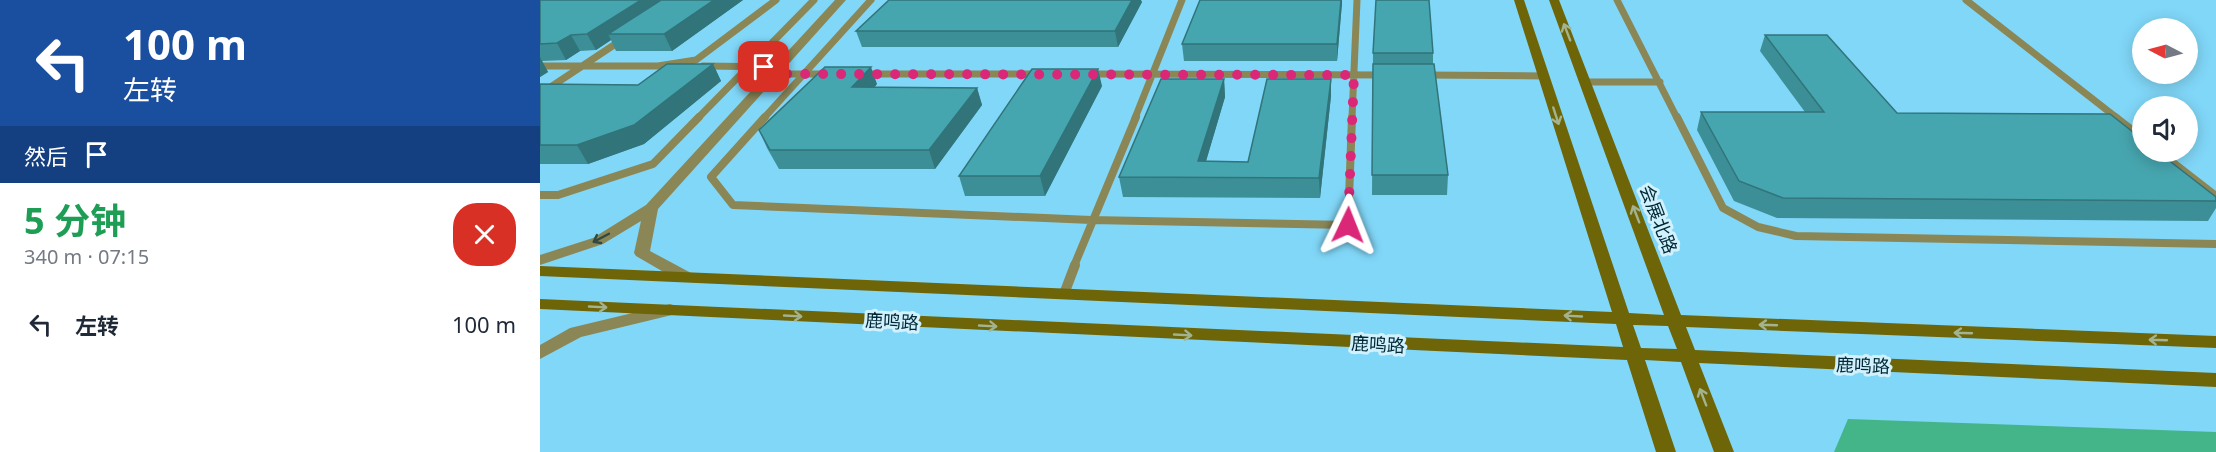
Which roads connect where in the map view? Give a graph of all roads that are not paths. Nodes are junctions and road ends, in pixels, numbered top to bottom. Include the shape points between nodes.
1 (776, 0) edge
2 (814, 0) edge
3 (841, 0) edge
4 (871, 0) edge
5 (1182, 0) edge
6 (1357, 0) edge
7 (1519, 0) edge
8 (1554, 0) edge
9 (1617, 0) edge
10 (1966, 0) edge
11 (633, 33) edge
12 (540, 66) edge
13 (583, 66) junction
14 (658, 66) junction
15 (748, 67) junction
16 (777, 70) junction
17 (804, 74) junction
18 (839, 74) edge
19 (851, 74) edge
20 (1049, 74) edge
21 (1084, 74) edge
22 (1154, 74) junction
23 (1354, 75) junction
24 (1389, 75) edge
25 (1413, 75) edge
26 (1544, 76) junction
27 (1586, 82) junction
28 (1660, 82) junction
29 (540, 94) edge
30 (2132, 130) edge
31 (2172, 162) edge
32 (540, 195) edge
33 (2216, 196) edge
34 (651, 208) junction
35 (1091, 219) junction
36 (2216, 244) edge
37 (540, 260) edge
38 (540, 271) edge
39 (685, 277) junction
40 (1064, 294) junction
41 (540, 304) edge
42 (670, 310) junction
43 (1621, 318) junction
44 (1677, 321) junction
45 (2216, 342) edge
46 (540, 353) edge
47 (1635, 355) junction
48 (1689, 357) junction
49 (2216, 380) edge
50 (1666, 452) edge
51 (1724, 452) edge

1 - 14 lane via 696,60
2 - 15 lane
3 - 16 street
4 - 17 lane
5 - 22 lane
6 - 23 lane
7 - 26 main road
27 -> 8 main road, 会展北路
9 - 28 lane
10 - 30 lane
11 - 13 lane
12 - 13 lane
13 - 14 lane
13 - 29 lane
14 - 15 lane
15 - 16 lane
15 - 32 lane via 653,164 558,195
16 - 17 lane
16 - 34 street
17 - 18 lane
17 - 35 lane via 711,177 733,205
19 - 20 lane
21 - 22 lane
22 - 23 lane
22 - 35 lane
23 - 24 lane
23 - 35 lane via 1348,225
25 - 26 lane
26 -> 43 main road
27 - 28 lane
44 -> 27 main road, 会展北路
28 - 36 lane via 1723,208 1758,227 1796,236
31 - 33 lane
34 -> 37 street via 598,241
34 - 39 street via 642,253
35 - 40 lane
38 - 39 main road, 鹿鸣路
39 - 40 main road, 鹿鸣路
43 -> 40 main road, 鹿鸣路
41 -> 42 main road, 鹿鸣路
42 - 46 street via 576,332
42 -> 47 main road, 鹿鸣路
43 - 44 main road, 鹿鸣路
43 - 47 main road
45 -> 44 main road, 鹿鸣路
44 - 48 main road, 会展北路
47 - 48 main road, 鹿鸣路
47 - 50 main road
48 - 49 main road, 鹿鸣路
51 -> 48 main road, 会展北路

